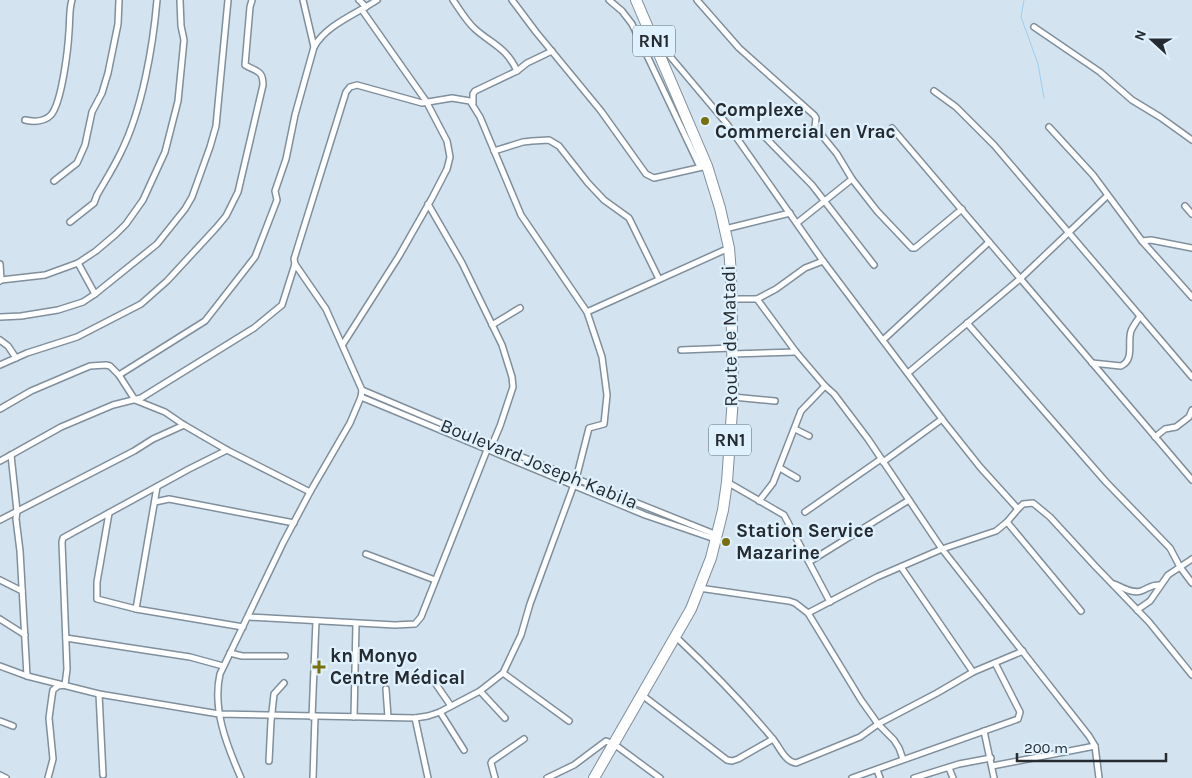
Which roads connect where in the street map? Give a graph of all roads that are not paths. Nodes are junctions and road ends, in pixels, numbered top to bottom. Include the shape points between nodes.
1 (72, 0) edge
2 (119, 0) edge
3 (157, 0) edge
4 (180, 0) edge
5 (228, 0) edge
6 (252, 0) edge
7 (303, 0) edge
8 (359, 0) edge
9 (376, 0) edge
10 (453, 0) edge
11 (512, 0) edge
12 (609, 0) edge
13 (636, 0) edge
14 (697, 0) edge
15 (364, 8) junction
16 (1034, 27) dead end
17 (650, 34) junction
18 (314, 47) junction
19 (552, 51) junction
20 (517, 72) junction
21 (934, 91) dead end
22 (426, 101) junction
23 (473, 104) junction
24 (25, 120) dead end
25 (892, 128) dead end
26 (1049, 128) dead end
27 (761, 134) dead end
28 (1192, 140) edge
29 (494, 151) junction
30 (704, 166) junction
31 (852, 180) junction
32 (54, 182) dead end
33 (1107, 196) junction
34 (823, 202) junction
35 (428, 204) junction
36 (1185, 206) dead end
37 (962, 209) junction
38 (790, 213) junction
39 (1192, 214) edge
40 (70, 222) dead end
41 (797, 222) junction
42 (725, 229) junction
43 (1068, 233) junction
44 (1142, 241) junction
45 (989, 242) junction
46 (729, 248) junction
47 (1192, 248) edge
48 (824, 261) junction
49 (78, 263) junction
50 (0, 264) edge
51 (294, 264) junction
52 (874, 265) dead end
53 (1021, 278) junction
54 (659, 279) junction
55 (1, 280) edge
56 (95, 294) junction
57 (1192, 297) edge
58 (731, 299) junction
59 (757, 299) junction
60 (520, 308) dead end
61 (587, 312) junction
62 (1140, 316) junction
63 (0, 317) edge
64 (967, 323) junction
65 (492, 325) junction
66 (0, 340) edge
67 (883, 340) junction
68 (343, 344) junction
69 (681, 350) dead end
70 (732, 351) junction
71 (796, 352) junction
72 (16, 358) junction
73 (1092, 363) junction
74 (0, 364) edge
75 (908, 373) junction
76 (119, 375) junction
77 (1192, 377) edge
78 (825, 386) junction
79 (362, 390) junction
80 (361, 397) junction
81 (733, 397) junction
82 (135, 400) junction
83 (775, 401) dead end
84 (0, 408) edge
85 (1192, 410) edge
86 (942, 419) junction
87 (184, 425) junction
88 (795, 428) junction
89 (809, 436) dead end
90 (1155, 437) junction
91 (492, 445) junction
92 (227, 450) junction
93 (487, 450) junction
94 (11, 455) junction
95 (882, 460) junction
96 (0, 461) edge
97 (780, 468) junction
98 (797, 478) dead end
99 (1192, 480) edge
100 (575, 482) junction
101 (728, 482) junction
102 (157, 487) junction
103 (310, 492) junction
104 (909, 500) junction
105 (759, 501) junction
106 (155, 502) junction
107 (1018, 509) junction
108 (17, 511) junction
109 (806, 512) dead end
110 (109, 513) junction
111 (0, 520) edge
112 (1007, 522) junction
113 (294, 523) junction
114 (717, 538) junction
115 (942, 548) junction
116 (366, 554) dead end
117 (1192, 559) edge
118 (809, 562) junction
119 (901, 567) junction
120 (1180, 567) junction
121 (0, 580) edge
122 (435, 580) junction
123 (1112, 583) junction
124 (1192, 583) edge
125 (1160, 586) junction
126 (699, 588) junction
127 (22, 591) junction
128 (830, 602) junction
129 (136, 608) junction
130 (1137, 610) junction
131 (1081, 611) dead end
132 (808, 613) junction
133 (249, 617) junction
134 (0, 619) edge
135 (316, 621) junction
136 (356, 624) junction
137 (243, 627) junction
138 (25, 635) junction
139 (676, 637) junction
140 (66, 638) junction
141 (1023, 651) junction
142 (230, 653) junction
143 (286, 656) dead end
144 (995, 663) junction
145 (0, 666) edge
146 (223, 666) junction
147 (973, 672) junction
148 (503, 673) junction
149 (27, 676) junction
150 (1192, 676) edge
151 (431, 677) dead end
152 (284, 683) dead end
153 (65, 685) junction
154 (386, 689) dead end
155 (480, 691) junction
156 (99, 694) junction
157 (642, 696) junction
158 (451, 706) junction
159 (440, 712) junction
160 (218, 714) junction
161 (272, 714) junction
162 (313, 717) junction
163 (354, 717) junction
164 (388, 717) junction
165 (415, 718) junction
166 (504, 718) dead end
167 (0, 721) edge
168 (569, 722) dead end
169 (878, 724) junction
170 (12, 726) dead end
171 (984, 730) junction
172 (524, 739) dead end
173 (773, 739) junction
174 (614, 744) junction
175 (1095, 746) junction
176 (464, 750) dead end
177 (991, 758) junction
178 (903, 759) junction
179 (269, 761) dead end
180 (992, 766) junction
181 (949, 768) junction
182 (877, 770) junction
183 (0, 775) edge
184 (103, 775) dead end
185 (6, 778) edge
186 (48, 778) edge
187 (241, 778) edge
188 (313, 778) edge
189 (428, 778) edge
190 (495, 778) edge
191 (547, 778) edge
192 (594, 778) edge
193 (660, 778) edge
194 (852, 778) edge
195 (880, 778) edge
196 (914, 778) edge
197 (953, 778) edge
198 (994, 778) edge
199 (1099, 778) edge

1 - 24 street via 67,52 56,104 46,119
2 - 32 street via 118,24 108,73 92,112 86,145 77,163
3 - 40 street via 147,69 125,143 95,202
4 - 49 street via 184,47 178,101 165,152 149,191 126,224
5 - 56 street via 216,126 192,197 157,244
6 - 72 street via 245,65 263,76 263,86 238,192 226,216 141,304 77,337
7 - 18 street
8 - 15 street
9 - 15 street
10 - 20 street via 474,29 502,49
11 - 19 street
12 - 30 street via 632,24
13 - 17 highway, Route de Matadi / RN1
14 - 31 street via 739,48 814,115 815,128 837,154
15 - 18 street via 330,29
15 - 22 street
16 - 28 street
17 - 30 highway, Route de Matadi / RN1
17 - 38 street via 727,124
18 - 76 street via 276,191 277,200 255,257 205,321
19 - 20 street
19 - 30 street via 646,174 654,178
20 - 23 street via 475,92
21 - 43 street via 956,107 994,145
22 - 23 street via 452,98
22 - 35 street via 446,141 450,157
22 - 51 street via 422,103 357,85 350,87
23 - 29 street
25 - 37 street
26 - 33 street
27 - 34 street via 812,185
29 - 54 street via 532,141 550,140 559,146 604,200 629,218
29 - 61 street via 521,215
30 - 42 highway, Route de Matadi / RN1
31 - 34 street
31 - 37 street via 914,249
33 - 43 street
33 - 44 street
34 - 41 street
34 - 52 street
35 - 65 street
35 - 68 street
36 - 39 street
37 - 45 street
38 - 41 street
38 - 42 street
41 - 48 street
42 - 46 highway, Route de Matadi / RN1
43 - 53 street
43 - 62 street
44 - 47 street
44 - 57 street
45 - 53 street
45 - 67 street
46 - 54 street
46 - 58 highway, Route de Matadi / RN1
48 - 59 street via 805,268
48 - 67 street
49 - 55 street via 45,275
49 - 56 street
50 - 55 street
51 - 68 street via 326,309
51 - 82 street via 285,301 275,312 233,343
53 - 64 street
53 - 73 street
54 - 61 street
56 - 63 street via 67,308
58 - 59 street
58 - 70 highway, Route de Matadi / RN1
59 - 71 street
60 - 65 street
61 - 100 street via 602,357 607,395 604,424 589,428
62 - 73 street via 1130,334 1130,355 1125,364
62 - 77 street
64 - 75 street
64 - 120 street via 1106,482 1170,548
65 - 91 street via 502,345 513,387
66 - 72 street
67 - 75 street
68 - 79 street
69 - 70 street
70 - 71 street
70 - 81 highway, Route de Matadi / RN1
71 - 78 street
72 - 74 street
73 - 90 street
75 - 86 street
76 - 82 street
76 - 84 street via 106,365 85,368
78 - 88 street via 802,411
78 - 95 street
79 - 80 street
79 - 91 street, Boulevard Joseph Kabila
80 - 93 street, Boulevard Joseph Kabila
80 - 103 street via 350,423
81 - 83 street
81 - 101 highway, Route de Matadi / RN1
82 - 87 street via 161,410
82 - 94 street via 113,405 61,427
85 - 90 street via 1189,417 1176,427 1165,429
86 - 95 street
86 - 107 street
87 - 92 street
87 - 108 street
88 - 89 street
88 - 97 street
90 - 99 street
91 - 93 street
91 - 100 street, Boulevard Joseph Kabila
92 - 102 street
92 - 103 street
93 - 100 street, Boulevard Joseph Kabila
93 - 122 street
94 - 96 street
94 - 108 street
95 - 104 street
95 - 109 street
97 - 98 street
97 - 105 street
100 - 114 street, Boulevard Joseph Kabila
100 - 148 street via 521,635
101 - 105 street
101 - 114 highway, Route de Matadi / RN1
102 - 106 street
102 - 110 street
103 - 113 street
104 - 115 street
104 - 118 street
105 - 118 street via 786,518
106 - 113 street via 169,499
106 - 129 street
107 - 112 street
107 - 123 street via 1028,503 1037,505
108 - 111 street
108 - 127 street
110 - 129 street via 96,597
110 - 140 street via 63,539
112 - 115 street via 996,531
112 - 131 street
113 - 133 street
114 - 126 highway, Route de Matadi / RN1
115 - 119 street
115 - 141 street
116 - 122 street
117 - 120 street
118 - 128 street
119 - 128 street
119 - 147 street
120 - 124 street
120 - 125 street
121 - 127 street
122 - 136 street via 421,617 415,624
123 - 125 street via 1134,591
123 - 130 street
125 - 130 street via 1150,601
126 - 132 street via 789,601
126 - 139 highway, Route de Matadi / RN1
127 - 138 street
128 - 132 street
129 - 137 street
130 - 150 street
132 - 169 street
133 - 135 street
133 - 137 street
134 - 138 street
135 - 136 street
135 - 162 street
136 - 163 street
137 - 142 street
138 - 149 street
139 - 157 highway, Route de Matadi / RN1
139 - 173 street
140 - 146 street via 190,657
140 - 153 street
141 - 144 street
141 - 175 street
142 - 143 street
142 - 146 street
144 - 147 street
144 - 171 street via 1020,712 1018,719
145 - 149 street
146 - 160 street via 218,682
147 - 169 street
148 - 155 street
148 - 168 street
149 - 153 street
151 - 158 street
152 - 161 street via 274,694
153 - 156 street
153 - 186 street via 53,690 49,718 52,759
154 - 164 street
155 - 158 street
155 - 166 street
156 - 160 street
156 - 184 street
157 - 173 street via 727,760 738,759
157 - 174 highway, Route de Matadi / RN1
158 - 159 street
159 - 165 street
159 - 176 street
160 - 161 street
160 - 187 street
161 - 162 street
161 - 179 street
162 - 163 street
162 - 188 street
163 - 164 street
164 - 165 street
165 - 189 street
167 - 170 street
169 - 173 street via 860,737 796,763 790,762
169 - 178 street via 900,748
171 - 177 street
171 - 178 street
172 - 190 street via 492,760
174 - 191 street via 606,741 574,765
174 - 192 highway, Route de Matadi / RN1
174 - 193 street
175 - 180 street
175 - 199 street
177 - 180 street
177 - 181 street
178 - 182 street
180 - 198 street
181 - 196 street
181 - 197 street
182 - 194 street
182 - 195 street
183 - 185 street

